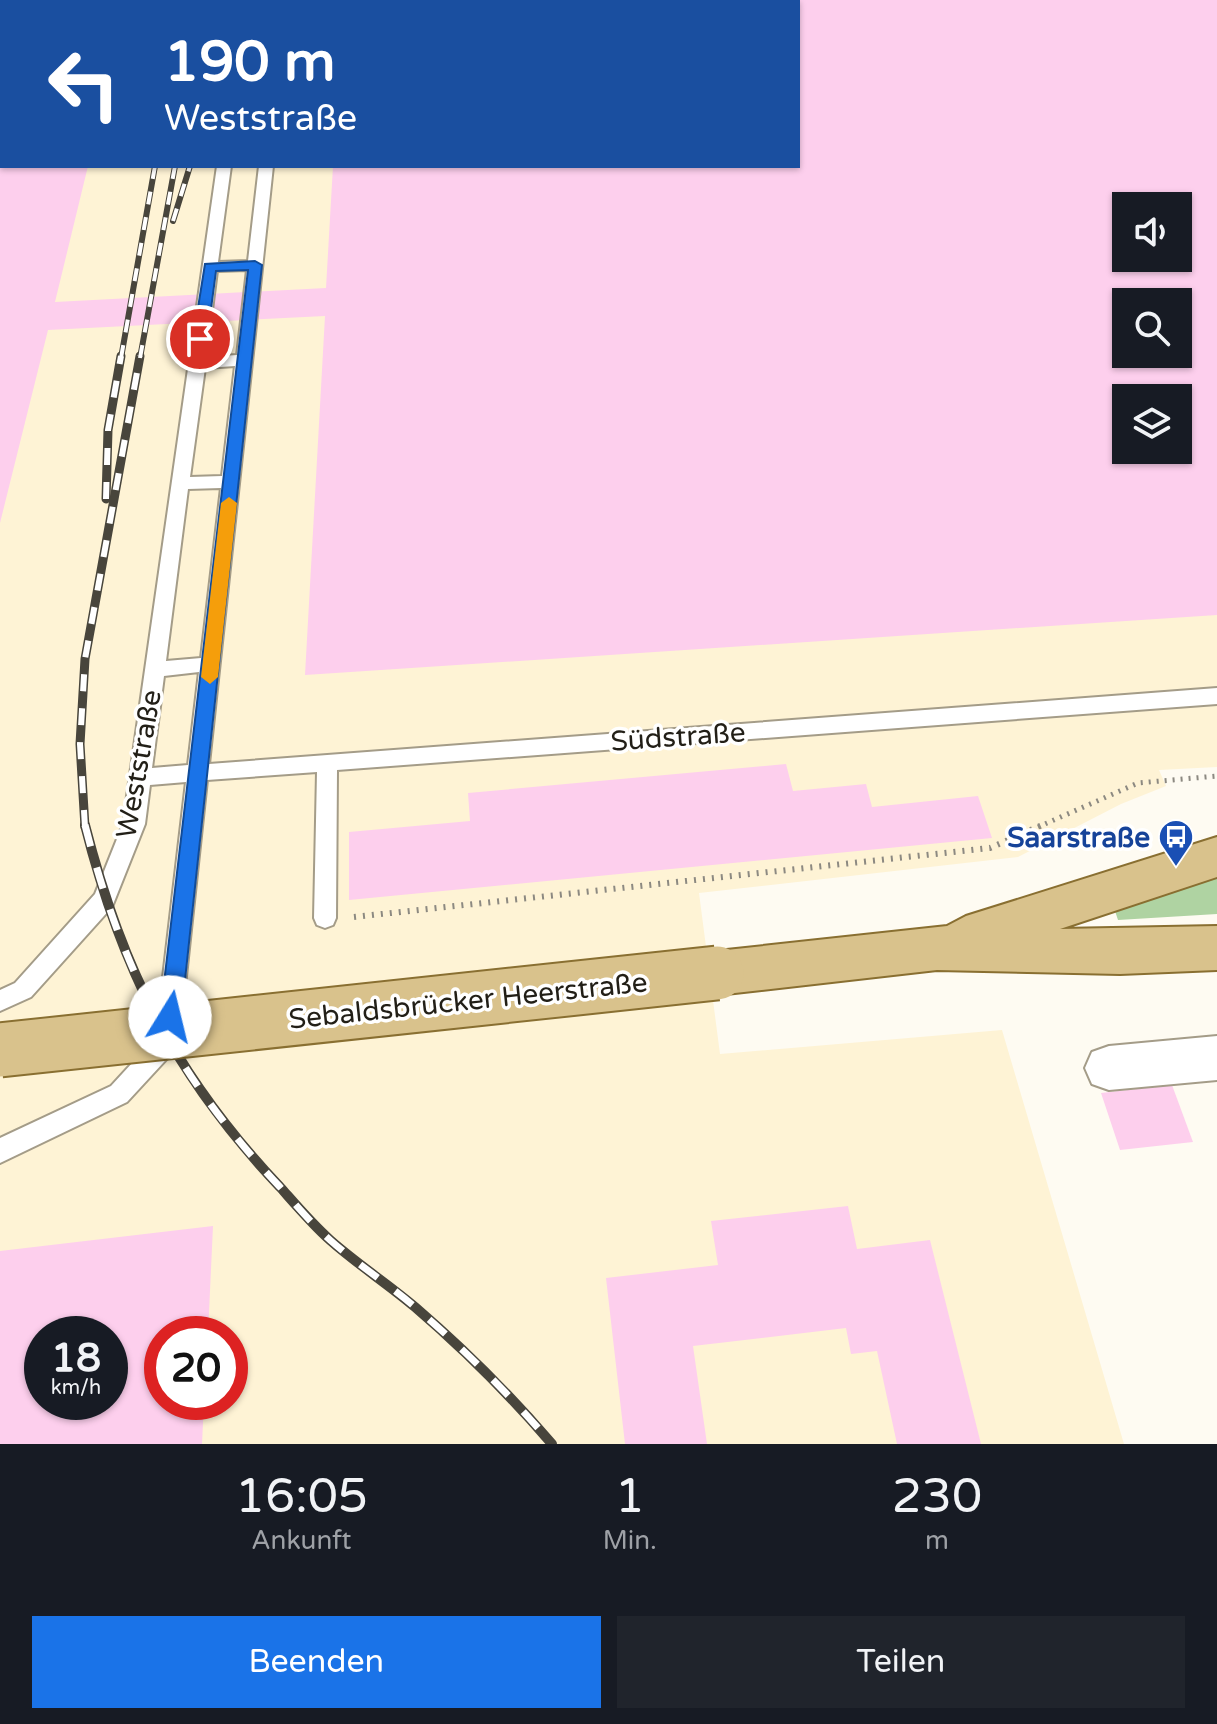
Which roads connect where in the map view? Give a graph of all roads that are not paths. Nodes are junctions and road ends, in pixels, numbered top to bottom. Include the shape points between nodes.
1 (224, 168) edge
2 (266, 168) edge
3 (255, 265) junction
4 (210, 267) junction
5 (245, 360) junction
6 (197, 363) junction
7 (231, 481) junction
8 (180, 484) junction
9 (211, 664) junction
10 (155, 669) junction
11 (1217, 696) edge
12 (327, 763) junction
13 (199, 772) junction
14 (140, 777) junction
15 (1217, 857) edge
16 (325, 918) road end
17 (937, 948) junction
18 (1217, 948) edge
19 (0, 1001) edge
20 (0, 1050) edge
21 (1217, 1058) edge
22 (1109, 1068) dead end
23 (0, 1151) edge

1 - 4 lane, Weststraße
2 - 3 lane, Weststraße
3 - 4 lane
3 - 5 lane, Weststraße
4 - 6 lane, Weststraße
5 - 6 lane
5 - 7 lane, Weststraße
6 - 8 lane, Weststraße
7 - 8 lane
7 - 9 lane, Weststraße
8 - 10 lane, Weststraße
9 - 10 lane, Weststraße
9 - 13 lane, Weststraße
10 - 14 lane, Weststraße
11 - 12 lane, Südstraße
12 - 13 lane, Südstraße
12 - 16 lane
13 - 14 lane, Südstraße
13 - 23 lane, Weststraße via 167,1042 119,1094
14 - 19 lane, Weststraße via 134,824 104,900 23,990
15 - 17 main road, Sebaldsbrücker Heerstraße
17 - 18 main road, Sebaldsbrücker Heerstraße
17 - 20 main road, Sebaldsbrücker Heerstraße, bridge
21 - 22 street

